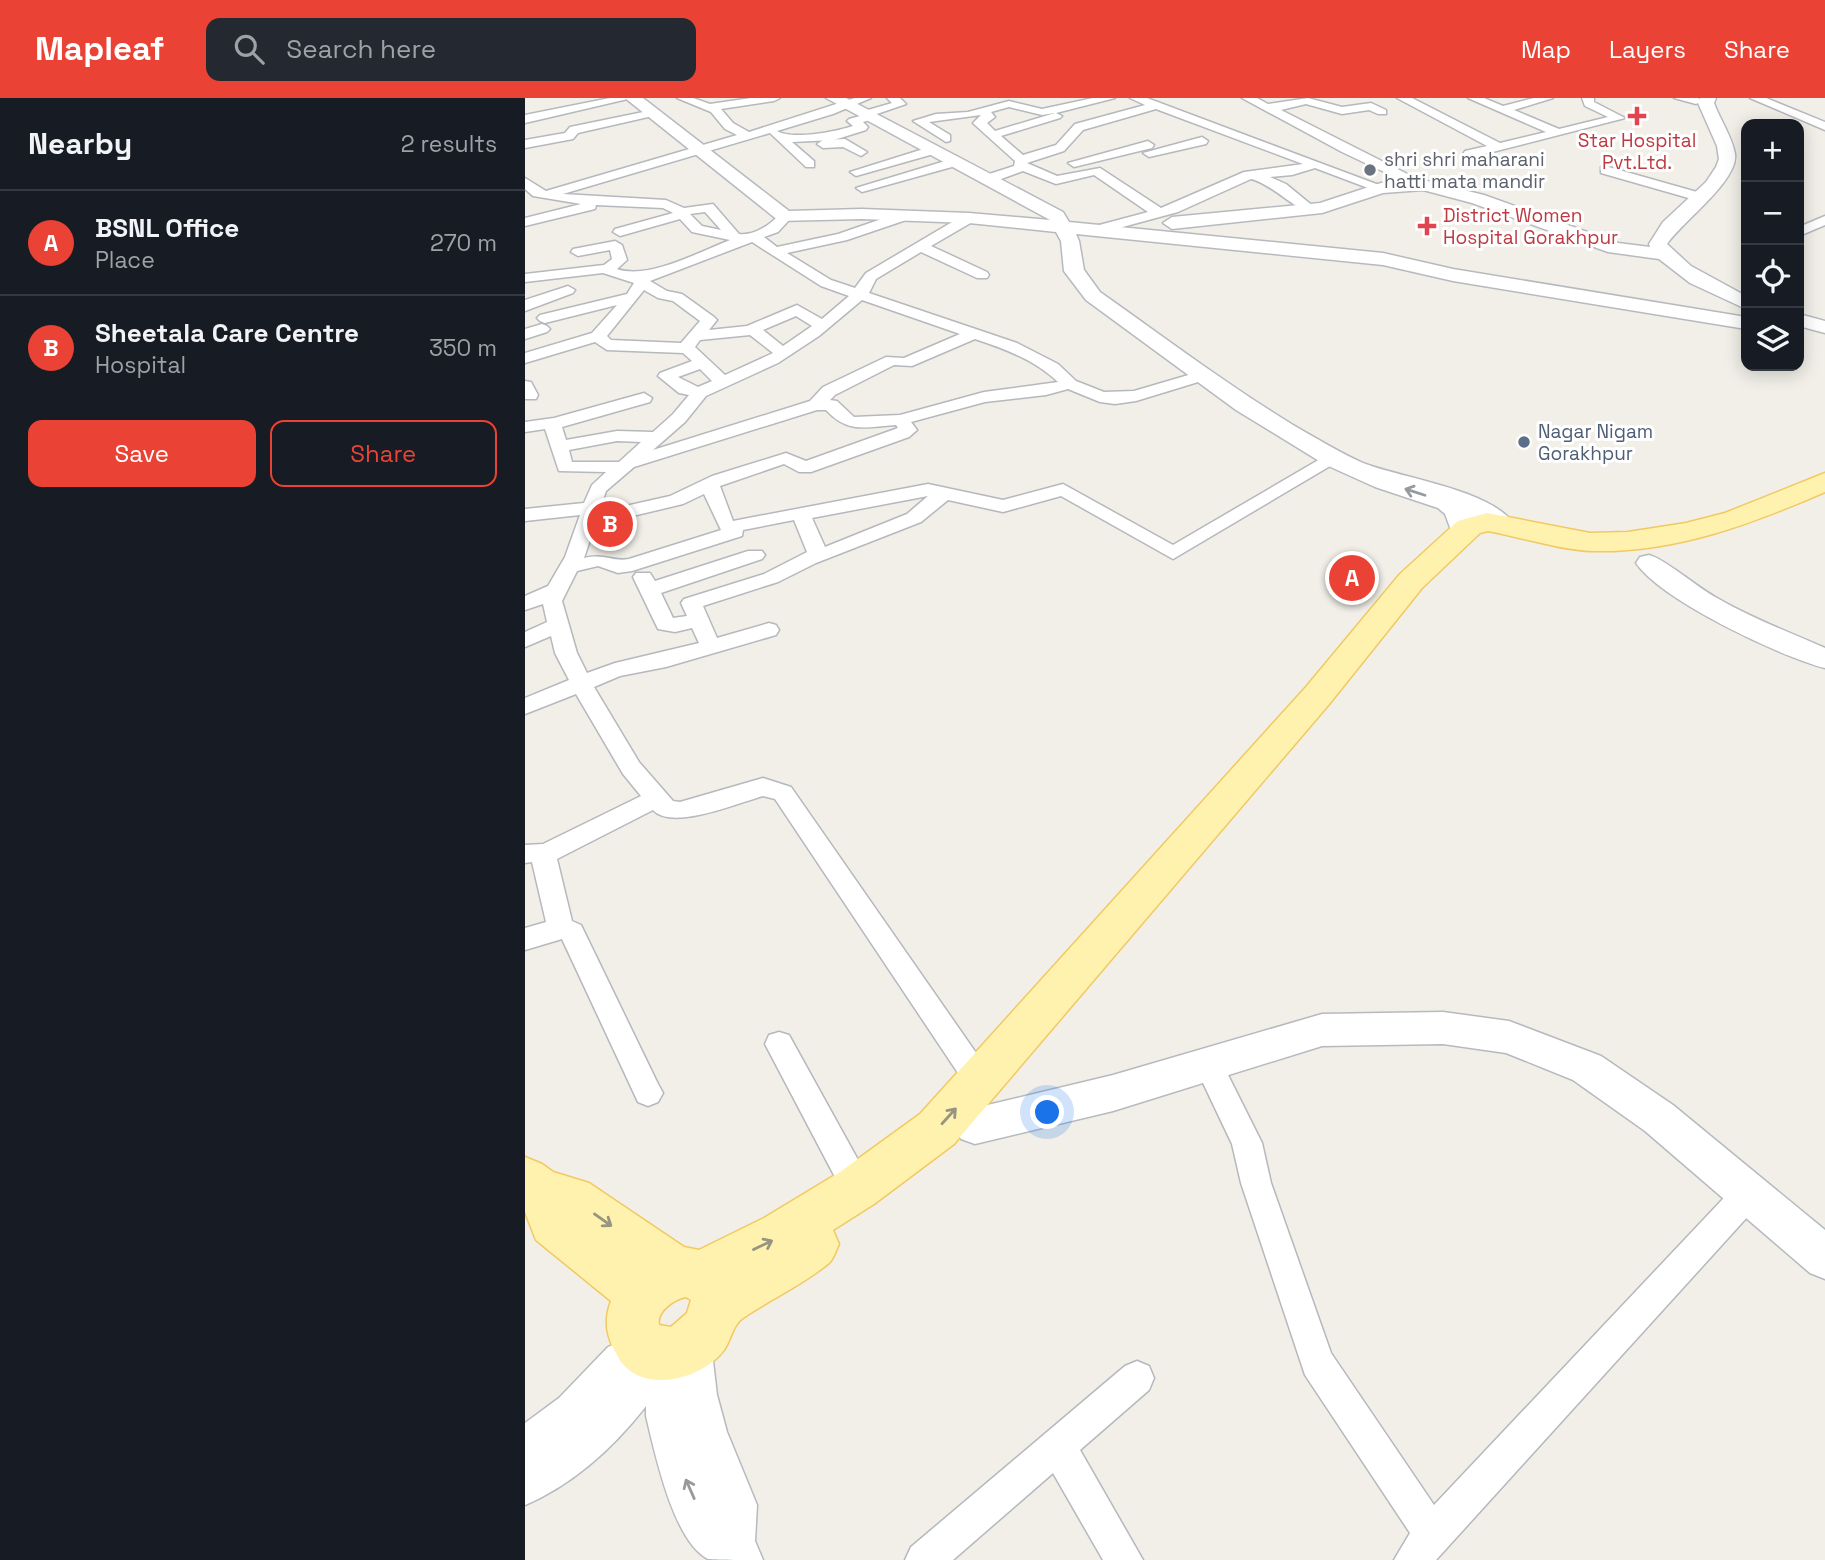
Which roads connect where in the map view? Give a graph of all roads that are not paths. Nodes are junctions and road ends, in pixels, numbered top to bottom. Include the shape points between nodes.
1 (626, 98) edge
2 (633, 98) edge
3 (683, 98) edge
4 (774, 98) edge
5 (893, 98) edge
6 (1109, 98) edge
7 (1136, 98) edge
8 (1248, 98) edge
9 (1403, 98) edge
10 (1474, 98) edge
11 (1547, 98) edge
12 (1588, 98) edge
13 (1756, 98) edge
14 (1696, 99) edge
15 (840, 101) edge
16 (1367, 102) edge
17 (531, 103) dead end
18 (1415, 104) junction
19 (1156, 106) junction
20 (708, 107) junction
21 (977, 107) junction
22 (1329, 107) junction
23 (866, 109) edge
24 (1501, 110) junction
25 (1382, 111) junction
26 (653, 113) junction
27 (1054, 113) junction
28 (1269, 113) junction
29 (543, 115) junction
30 (1124, 115) junction
31 (525, 119) edge
32 (1350, 121) dead end
33 (1142, 123) dead end
34 (1257, 124) dead end
35 (1301, 124) junction
36 (1824, 126) edge
37 (1079, 127) junction
38 (769, 129) junction
39 (1218, 129) junction
40 (985, 132) junction
41 (1556, 132) junction
42 (1231, 134) junction
43 (746, 135) junction
44 (1202, 141) junction
45 (940, 142) junction
46 (525, 144) edge
47 (786, 144) junction
48 (1215, 146) dead end
49 (1497, 146) junction
50 (698, 150) junction
51 (861, 152) dead end
52 (1469, 153) dead end
53 (955, 162) junction
54 (1021, 163) junction
55 (810, 164) dead end
56 (1315, 164) junction
57 (1605, 170) dead end
58 (856, 172) dead end
59 (1044, 175) junction
60 (1255, 175) junction
61 (988, 179) junction
62 (525, 182) edge
63 (1423, 185) junction
64 (862, 188) dead end
65 (1381, 188) junction
66 (542, 194) junction
67 (1696, 196) junction
68 (601, 202) junction
69 (525, 203) edge
70 (1309, 209) junction
71 (683, 213) junction
72 (1159, 213) junction
73 (904, 216) junction
74 (785, 217) junction
75 (969, 218) junction
76 (1825, 220) edge
77 (525, 222) edge
78 (1062, 225) junction
79 (1804, 230) edge
80 (1093, 231) junction
81 (620, 232) dead end
82 (1122, 233) junction
83 (743, 237) junction
84 (922, 247) junction
85 (578, 252) dead end
86 (774, 252) junction
87 (1656, 253) junction
88 (608, 270) junction
89 (982, 275) dead end
90 (525, 278) edge
91 (642, 279) junction
92 (1711, 286) junction
93 (568, 290) dead end
94 (861, 293) junction
95 (632, 297) junction
96 (1741, 301) edge
97 (525, 306) edge
98 (1693, 312) junction
99 (1741, 322) edge
100 (821, 325) junction
101 (754, 330) junction
102 (976, 332) junction
103 (525, 334) edge
104 (598, 336) junction
105 (691, 342) junction
106 (783, 353) junction
107 (525, 358) edge
108 (703, 363) junction
109 (1202, 376) junction
110 (722, 381) junction
111 (1070, 384) junction
112 (700, 392) junction
113 (644, 398) dead end
114 (816, 405) junction
115 (901, 420) junction
116 (553, 424) junction
117 (525, 427) edge
118 (655, 437) junction
119 (559, 446) junction
120 (1333, 459) junction
121 (627, 465) junction
122 (1362, 471) junction
123 (1825, 482) edge
124 (710, 485) junction
125 (946, 492) junction
126 (1825, 501) edge
127 (589, 514) junction
128 (802, 514) junction
129 (525, 515) edge
130 (733, 530) junction
131 (1482, 534) junction
132 (755, 555) junction
133 (816, 556) junction
134 (1646, 558) junction
135 (638, 563) junction
136 (569, 567) junction
137 (777, 575) junction
138 (556, 590) junction
139 (649, 590) junction
140 (525, 604) edge
141 (697, 620) junction
142 (557, 625) junction
143 (769, 630) dead end
144 (525, 640) edge
145 (1825, 644) edge
146 (712, 647) junction
147 (1825, 659) edge
148 (582, 683) junction
149 (525, 706) edge
150 (1284, 751) junction
151 (655, 799) junction
152 (534, 855) edge
153 (561, 928) junction
154 (525, 939) edge
155 (779, 1044) dead end
156 (1209, 1066) junction
157 (980, 1082) junction
158 (648, 1093) dead end
159 (975, 1126) junction
160 (533, 1186) edge
161 (857, 1188) junction
162 (1749, 1193) junction
163 (1825, 1258) edge
164 (674, 1318) junction
165 (1137, 1378) dead end
166 (1057, 1446) junction
167 (525, 1452) edge
168 (525, 1480) edge
169 (1422, 1547) edge
170 (733, 1552) edge
171 (924, 1560) edge
172 (1124, 1560) edge

1 - 29 street
2 - 26 main road
3 - 20 street
4 - 20 street
5 - 23 street via 900,104
6 - 27 street
7 - 19 street
8 - 28 street
9 - 18 street
10 - 24 street
11 - 24 street
12 - 41 street via 1589,104 1619,118
13 - 36 street
14 - 67 main road via 1718,158
15 - 23 main road
15 - 38 street via 829,112
16 - 22 street via 1344,111
16 - 25 street
17 - 29 street
18 - 25 street
18 - 49 street
19 - 30 street
19 - 39 street
20 - 43 street
21 - 27 street via 1012,104
21 - 40 street via 989,117 978,122
21 - 45 street via 919,121
22 - 28 street via 1306,101
22 - 35 street
23 - 45 main road
23 - 47 street via 853,121 862,127
24 - 41 street
25 - 32 street
26 - 46 street
26 - 50 main road
27 - 37 street
27 - 40 street
28 - 35 street via 1283,114
29 - 31 street
30 - 33 street
30 - 37 street
34 - 42 street
35 - 63 street
37 - 54 street via 1061,148
38 - 43 street
38 - 47 street
39 - 42 street
39 - 44 street via 1197,138
40 - 54 street
41 - 49 street
42 - 56 street
43 - 50 street
44 - 48 street
44 - 59 street via 1111,149
45 - 53 main road
45 - 58 street
47 - 51 street via 845,143
47 - 55 street
49 - 52 street
50 - 66 street
50 - 74 main road
53 - 61 main road
53 - 64 street
54 - 59 street
54 - 61 street
56 - 60 street
56 - 65 street
57 - 67 street
59 - 72 street via 1059,180 1096,172
60 - 70 street via 1286,190
60 - 72 street
61 - 78 main road via 1057,216
62 - 66 street
63 - 65 main road
63 - 87 main road via 1478,199 1615,248
65 - 70 main road
66 - 68 street
66 - 69 street
67 - 87 main road via 1646,243
68 - 71 street via 666,204
68 - 77 street
70 - 82 main road via 1162,224
71 - 81 street
71 - 83 street via 697,229
71 - 83 street via 708,207
72 - 80 street
73 - 74 main road
73 - 75 main road
73 - 86 street via 842,237
74 - 83 street via 773,229
75 - 78 main road
75 - 84 street
76 - 79 street
78 - 80 main road
78 - 109 main road via 1070,241 1074,271 1093,296
80 - 82 main road
82 - 98 main road via 1383,259 1453,275
83 - 86 street
83 - 91 street
84 - 89 street
84 - 94 street via 871,275
85 - 88 street via 615,245 620,260
86 - 94 street via 826,283
87 - 92 main road via 1659,260
88 - 90 street
88 - 91 street
91 - 95 street
91 - 105 street via 708,319
92 - 96 main road
92 - 98 main road via 1714,300
93 - 97 street
94 - 100 street
94 - 102 street
95 - 103 street via 544,323
95 - 104 street
98 - 99 main road
100 - 101 street via 797,310
100 - 106 street
101 - 105 street
101 - 106 street
102 - 111 street via 1052,368
102 - 114 street via 906,363 892,360 825,393
104 - 105 street via 607,345
104 - 107 street
105 - 108 street
106 - 110 street
108 - 110 street
108 - 112 street via 666,376 685,389
109 - 111 street via 1115,399
109 - 120 main road
110 - 112 street
111 - 115 street via 983,397
112 - 118 street via 679,418
113 - 116 street
114 - 115 street via 831,405 853,422
114 - 121 street
115 - 124 street via 908,430 904,433 805,468 786,458
116 - 117 street
116 - 119 street
118 - 119 street via 617,436
118 - 121 street
119 - 121 street via 563,464 570,468
120 - 122 main road
120 - 125 street via 1173,553 1063,490 1003,506
121 - 127 street via 598,489
131 -> 122 main road via 1447,503
122 - 131 main road via 1482,511
123 - 134 main road via 1736,519 1687,532
124 - 127 street via 676,500
124 - 130 street via 726,526
125 - 128 street via 928,490
125 - 133 street via 914,518
126 - 134 main road via 1745,536
127 - 129 street
127 - 136 street
128 - 130 street via 794,512
128 - 133 street via 818,550
130 - 132 street
130 - 135 street
131 - 134 main road via 1548,551
131 - 150 main road via 1340,704
132 - 137 street
132 - 139 street
133 - 137 street
134 - 145 main road
134 - 147 main road via 1688,594
135 - 136 street via 618,567 600,560
135 - 139 street
136 - 138 street
137 - 141 street via 695,601 690,606
138 - 140 street
138 - 142 street via 552,601
139 - 141 street via 665,624
141 - 146 street
142 - 144 street
142 - 148 street
143 - 146 street
146 - 148 street via 615,670
148 - 149 street
148 - 151 street via 631,768
150 - 157 main road
150 - 159 main road
151 - 152 street
151 - 157 street via 665,808 680,811 762,787 783,793
152 - 153 street
153 - 154 street
153 - 158 street via 572,932
155 - 161 street
156 - 159 main road
156 - 162 main road via 1322,1030 1443,1028 1509,1037 1587,1068 1659,1118
156 - 169 street via 1247,1143 1256,1183 1317,1363
161 -> 157 main road via 937,1129
159 - 164 main road via 921,1176
160 - 164 main road via 554,1223
164 -> 161 main road via 782,1235
162 - 163 main road
162 - 169 street
164 - 167 main road via 576,1415
164 - 168 main road via 605,1420
164 - 170 main road via 670,1416 685,1477 707,1527
165 - 166 street
166 - 171 street
166 - 172 street

